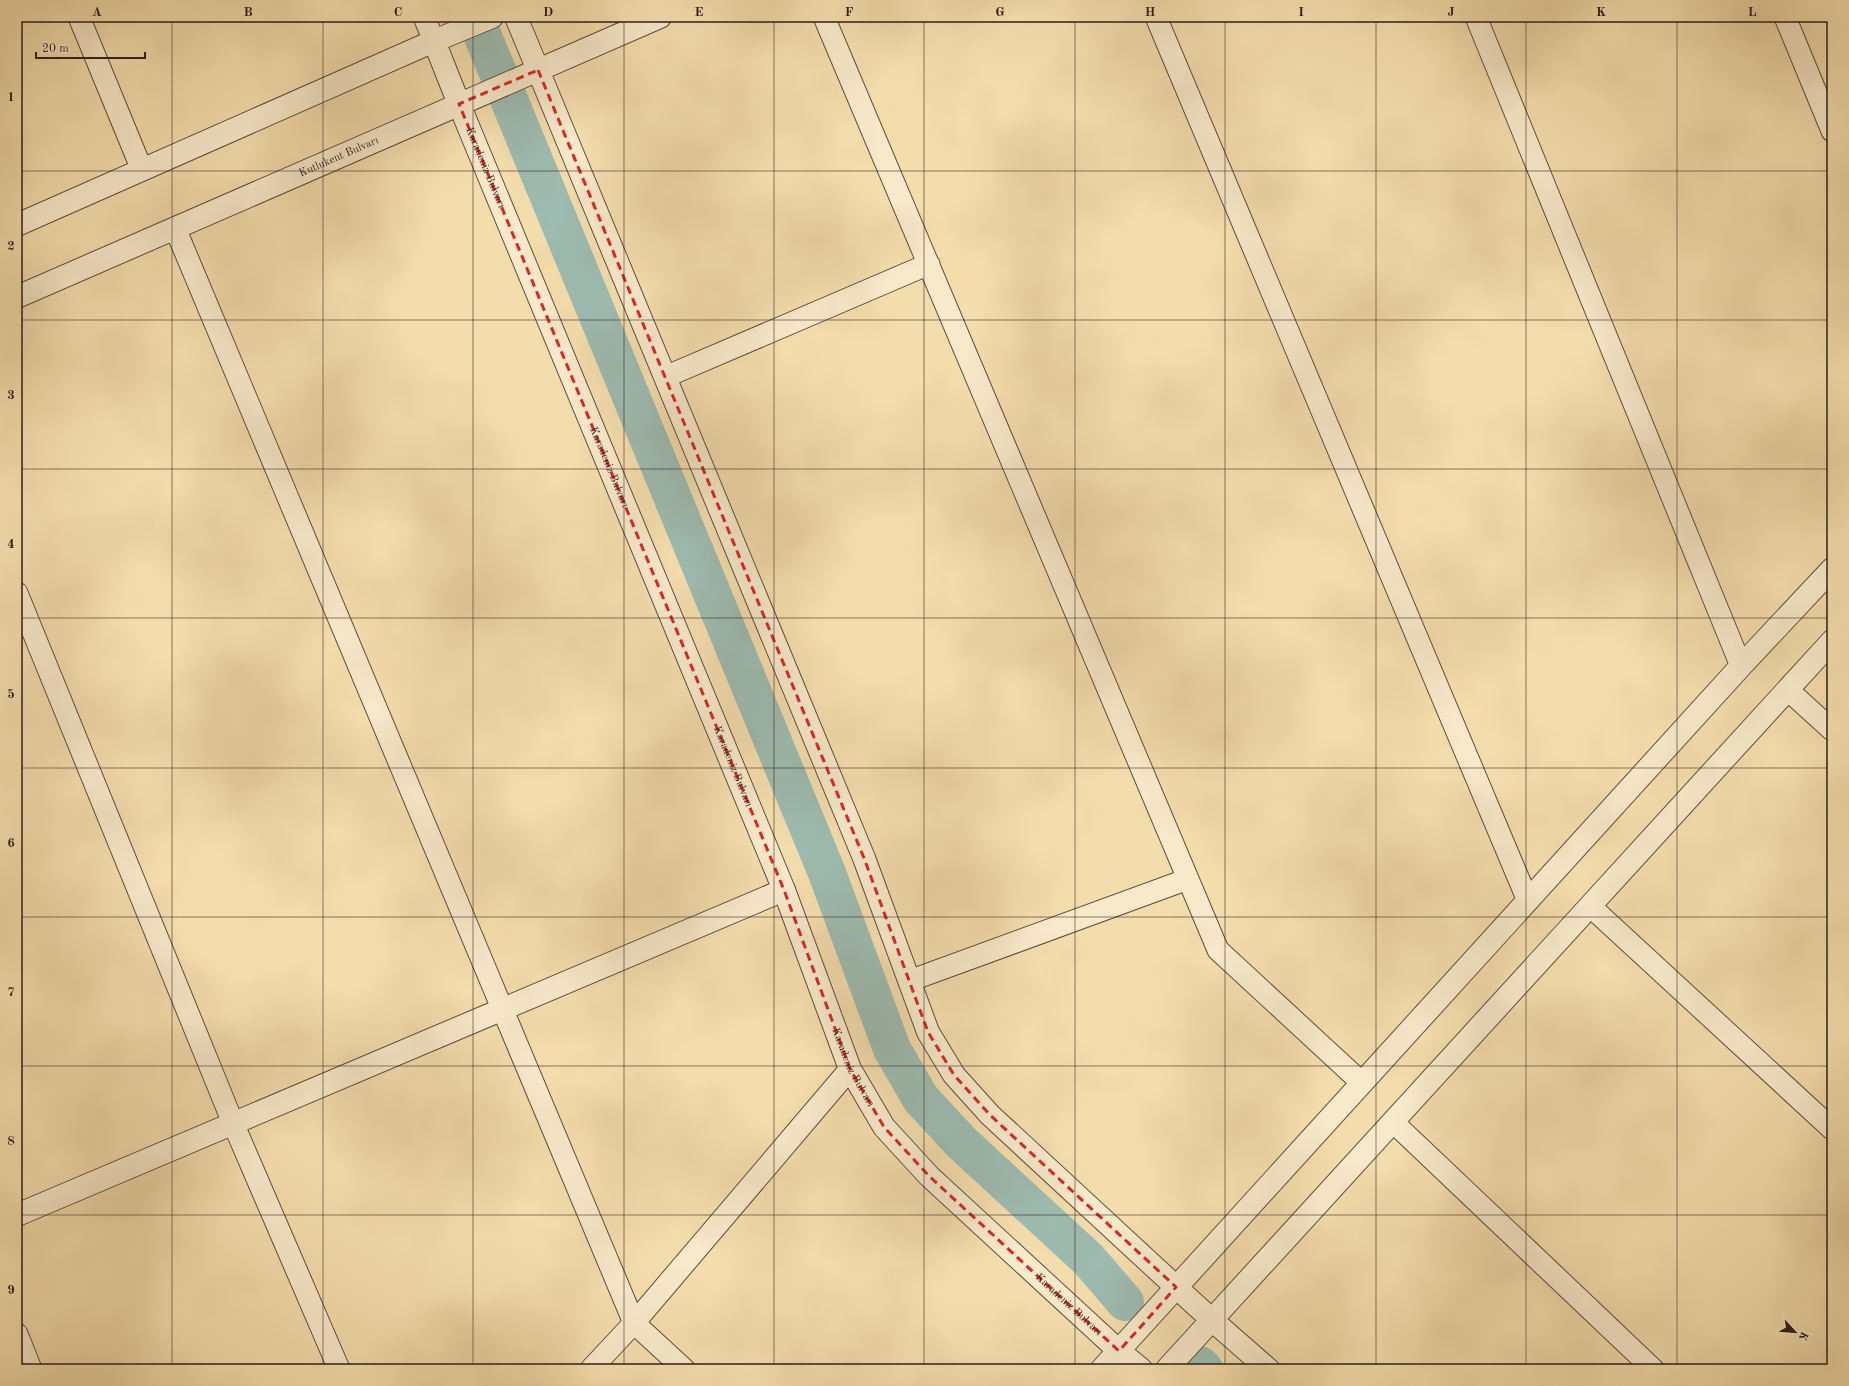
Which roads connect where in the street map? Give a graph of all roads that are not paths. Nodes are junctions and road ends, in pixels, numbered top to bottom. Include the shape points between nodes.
1 (79, 17) edge
2 (424, 17) edge
3 (492, 17) edge
4 (516, 17) edge
5 (660, 17) edge
6 (824, 17) edge
7 (1156, 17) edge
8 (1476, 17) edge
9 (1785, 17) edge
10 (434, 41) junction
11 (538, 70) junction
12 (459, 104) junction
13 (1832, 131) edge
14 (142, 170) junction
15 (17, 225) edge
16 (175, 228) junction
17 (929, 264) junction
18 (17, 297) edge
19 (665, 377) junction
20 (1832, 569) edge
21 (17, 594) edge
22 (1832, 641) edge
23 (1741, 666) junction
24 (1788, 690) junction
25 (1832, 730) edge
26 (1188, 879) junction
27 (784, 890) junction
28 (1528, 901) junction
29 (1590, 906) junction
30 (909, 981) junction
31 (502, 1010) junction
32 (850, 1069) junction
33 (1362, 1083) junction
34 (1393, 1122) junction
35 (233, 1123) junction
36 (1832, 1129) edge
37 (17, 1215) edge
38 (1176, 1287) junction
39 (1212, 1320) junction
40 (634, 1323) junction
41 (17, 1334) edge
42 (1119, 1351) junction
43 (31, 1369) edge
44 (339, 1369) edge
45 (592, 1369) edge
46 (684, 1369) edge
47 (1102, 1369) edge
48 (1141, 1369) edge
49 (1167, 1369) edge
50 (1268, 1369) edge
51 (1654, 1369) edge

1 - 14 lane
2 - 10 lane
3 - 10 street
4 - 11 street
5 - 11 street, Kutlukent Bulvarı
6 - 17 lane
7 - 28 lane
8 - 23 lane
9 - 13 lane
10 - 12 street, Karadeniz Bulvarı
10 - 14 street
11 - 12 street, Kutlukent Bulvarı
11 - 19 street
12 - 16 street, Kutlukent Bulvarı
12 - 27 street, Karadeniz Bulvarı
14 - 15 street
16 - 18 street, Kutlukent Bulvarı
16 - 31 lane
17 - 19 lane
17 - 26 lane
19 - 30 street via 864,858
20 - 23 street
21 - 35 lane
22 - 24 street
23 - 28 street
24 - 25 lane
24 - 29 street
26 - 30 lane
26 - 33 lane via 1218,950
27 - 31 street
27 - 32 street, Karadeniz Bulvarı
28 - 33 street
29 - 34 street
29 - 36 lane
30 - 38 street via 928,1032 954,1075 990,1115
31 - 35 street
31 - 40 lane
32 - 40 lane
32 - 42 street, Karadeniz Bulvarı via 884,1127 929,1176
33 - 38 street
34 - 39 street
34 - 51 lane
35 - 37 street
35 - 44 lane
38 - 39 street
38 - 42 street
39 - 49 street
39 - 50 street
40 - 45 lane
40 - 46 lane
41 - 43 lane
42 - 47 street
42 - 48 street, Karadeniz Bulvarı

